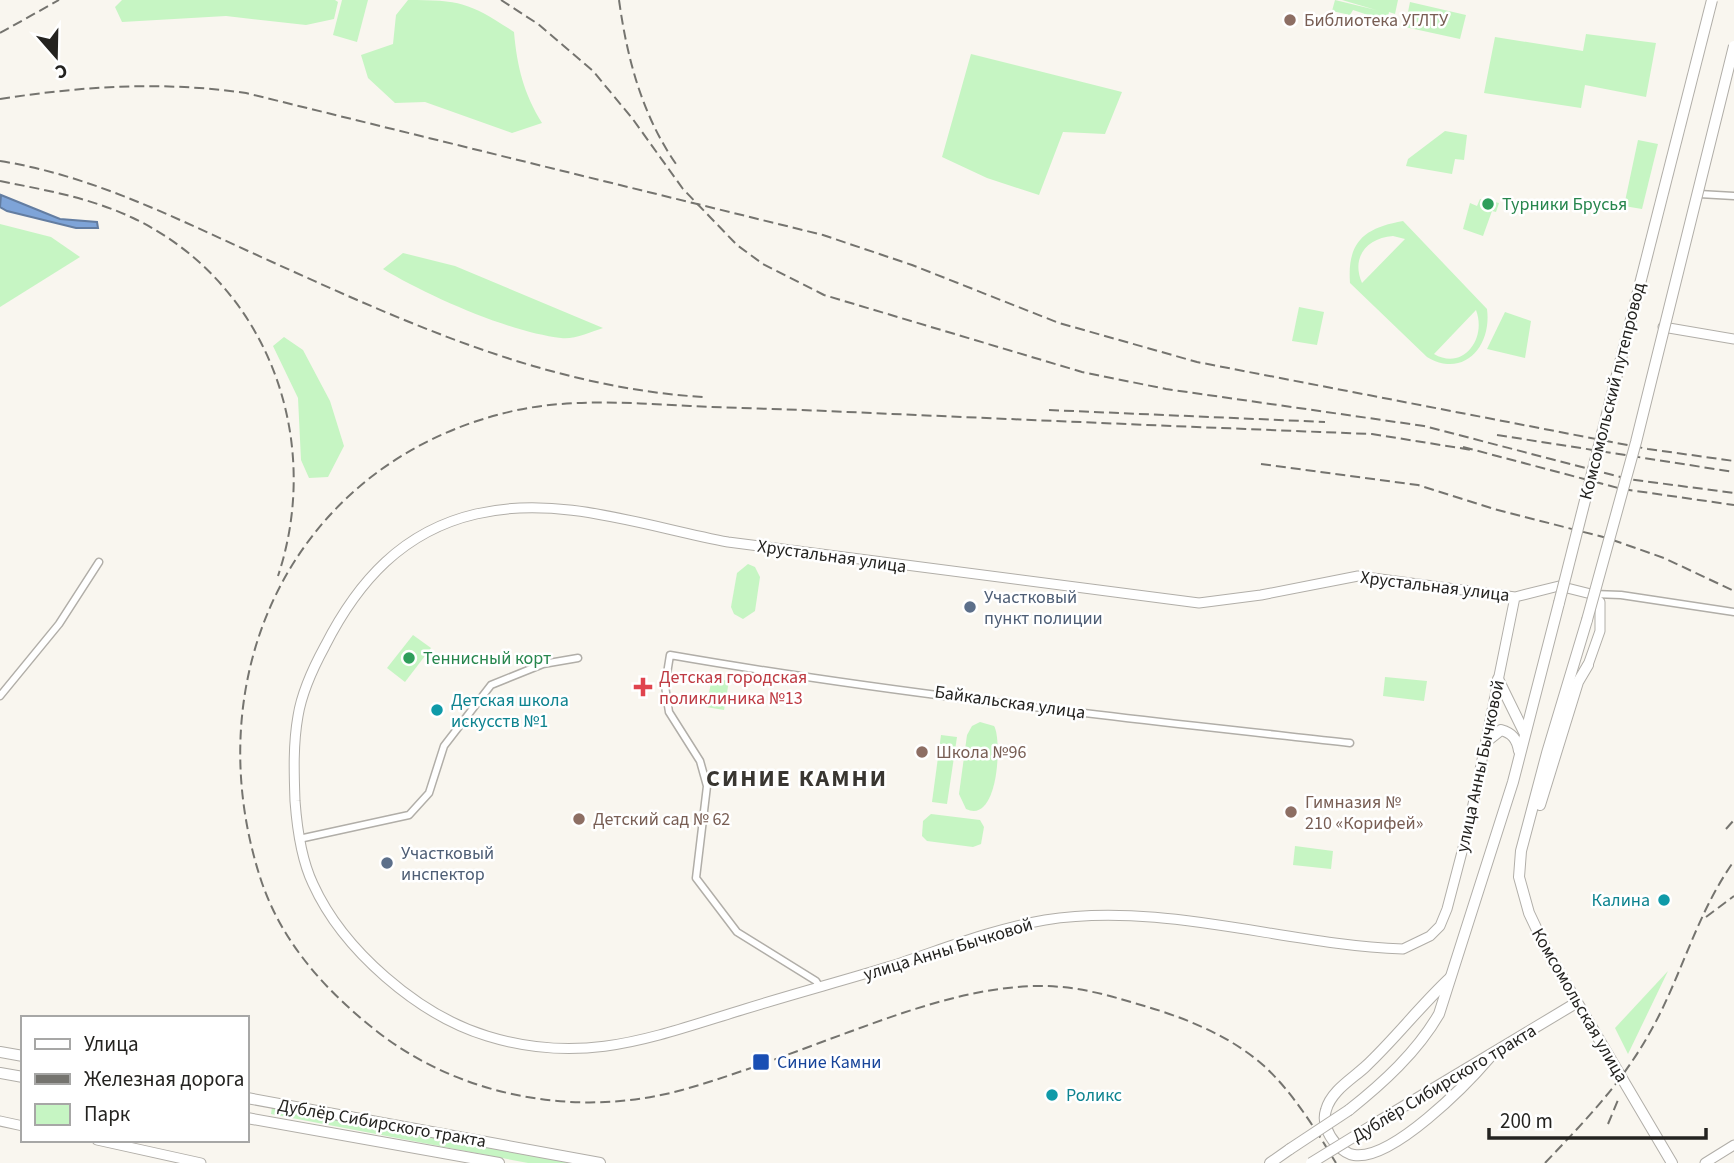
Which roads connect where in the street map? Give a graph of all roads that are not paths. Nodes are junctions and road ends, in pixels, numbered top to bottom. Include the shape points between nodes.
1 (1712, 0) edge
2 (1734, 46) edge
3 (1699, 194) dead end
4 (1734, 196) edge
5 (1663, 327) dead end
6 (1734, 339) edge
7 (99, 562) dead end
8 (1591, 594) junction
9 (1515, 597) junction
10 (1734, 612) edge
11 (578, 658) dead end
12 (1588, 665) joint
13 (1570, 676) joint
14 (1498, 679) junction
15 (0, 696) edge
16 (1524, 732) junction
17 (1487, 741) junction
18 (1350, 743) dead end
19 (1519, 753) junction
20 (299, 839) junction
21 (1521, 888) junction
22 (1451, 976) junction
23 (819, 986) junction
24 (1576, 1003) junction
25 (0, 1052) edge
26 (21, 1056) edge
27 (1490, 1057) junction
28 (0, 1073) edge
29 (21, 1077) edge
30 (248, 1098) edge
31 (248, 1118) edge
32 (0, 1121) edge
33 (21, 1126) edge
34 (106, 1142) edge
35 (1734, 1145) edge
36 (434, 1151) junction
37 (201, 1163) edge
38 (477, 1163) edge
39 (499, 1163) edge
40 (600, 1163) edge
41 (1270, 1163) edge
42 (1311, 1163) edge
43 (1672, 1163) edge
44 (1705, 1163) edge

1 - 16 main road, Комсомольский путепровод, bridge
2 - 13 main road, Комсомольский путепровод, bridge via 1629,467
3 - 4 street
5 - 6 street
7 - 15 street via 60,624
8 - 9 street, Хрустальная улица via 1559,586
8 - 10 street, Хрустальная улица via 1621,594
8 - 12 street, Хрустальная улица via 1600,602 1600,631
9 - 14 street, улица Анны Бычковой
9 - 20 street, Хрустальная улица via 1358,576 1223,602 1175,601 728,542 557,509 481,512 425,533 395,552 363,584 335,625 310,673 298,714 293,766
11 - 20 street via 543,664 491,685 444,746 429,793 408,815
12 - 21 main road via 1556,747 1527,849
13 - 21 main road, Комсомольская улица via 1521,851
14 - 16 main road
14 - 17 street, улица Анны Бычковой
16 - 19 main road, Комсомольский путепровод
17 - 19 main road via 1500,730 1508,732
17 - 23 street, улица Анны Бычковой via 1444,918 1430,936 1410,947 1387,949 1230,927 1084,916 1042,921
18 - 23 street, Байкальская улица via 1150,722 670,654 665,686 669,712 700,761 707,786 696,878 737,932
19 - 22 main road, Комсомольский путепровод
20 - 23 street, улица Анны Бычковой via 311,881 354,946 385,977 430,1009 483,1035 558,1051 631,1043
21 - 24 main road, Комсомольская улица via 1536,931
22 - 27 main road via 1340,1088 1326,1106 1328,1132 1345,1152 1377,1152 1438,1108
22 - 41 main road, Дублёр Сибирского тракта, bridge via 1439,1014 1381,1085
24 - 27 main road, Дублёр Сибирского тракта
24 - 43 main road, Комсомольская улица
25 - 26 main road
27 - 42 main road, Дублёр Сибирского тракта, bridge
28 - 29 main road
30 - 40 main road, Дублёр Сибирского тракта
31 - 36 main road, Дублёр Сибирского тракта
32 - 33 street
34 - 37 street
35 - 44 street
36 - 38 main road, Дублёр Сибирского тракта
36 - 39 main road, Дублёр Сибирского тракта

